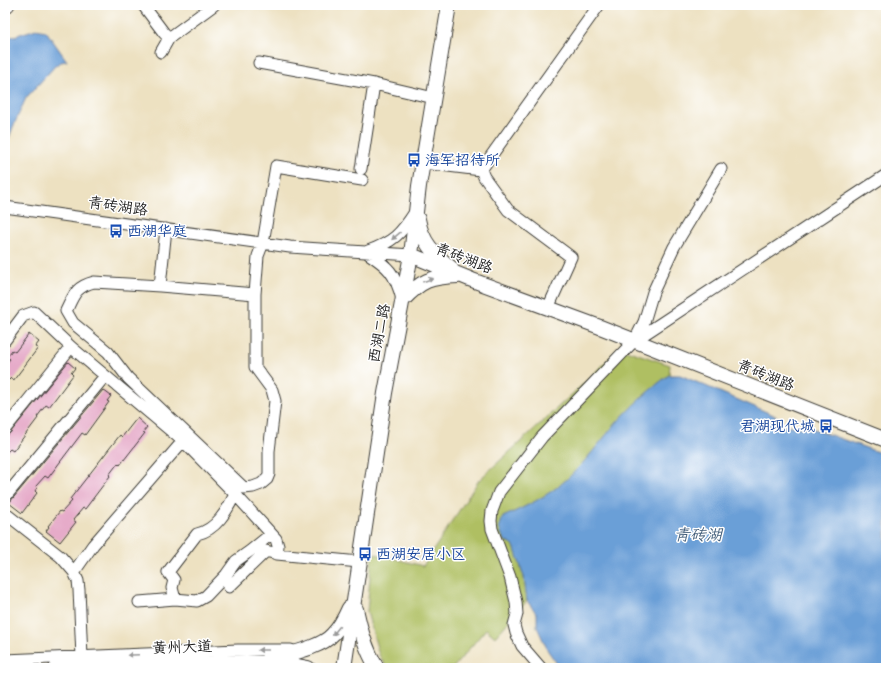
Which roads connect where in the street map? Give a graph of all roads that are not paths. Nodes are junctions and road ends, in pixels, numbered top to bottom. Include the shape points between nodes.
1 (9, 5) edge
2 (143, 5) edge
3 (214, 5) edge
4 (449, 5) edge
5 (600, 5) edge
6 (5, 9) edge
7 (170, 38) junction
8 (161, 52) dead end
9 (259, 63) dead end
10 (374, 84) junction
11 (434, 98) junction
12 (423, 163) junction
13 (722, 169) dead end
14 (481, 170) junction
15 (886, 175) edge
16 (5, 207) edge
17 (416, 210) junction
18 (166, 230) junction
19 (264, 243) junction
20 (366, 252) junction
21 (411, 255) junction
22 (461, 275) junction
23 (160, 286) junction
24 (255, 294) junction
25 (403, 300) junction
26 (548, 308) junction
27 (5, 340) edge
28 (634, 341) junction
29 (71, 347) junction
30 (104, 376) junction
31 (5, 429) edge
32 (886, 440) edge
33 (183, 441) junction
34 (235, 494) junction
35 (5, 497) edge
36 (5, 513) edge
37 (271, 534) junction
38 (276, 554) junction
39 (359, 562) junction
40 (74, 572) junction
41 (229, 587) dead end
42 (354, 596) junction
43 (175, 599) junction
44 (139, 602) dead end
45 (302, 650) junction
46 (82, 657) junction
47 (5, 660) edge
48 (258, 662) junction
49 (56, 668) edge
50 (308, 668) edge
51 (344, 668) edge
52 (377, 668) edge
53 (541, 668) edge

1 - 6 street
2 - 7 street
3 - 7 street
4 - 11 main road, 西湖二路
5 - 14 street
7 - 8 street
9 - 10 street
10 - 11 street
10 - 19 street via 361,174 276,166
11 - 12 main road, 西湖二路
12 - 14 street
12 - 17 main road, 西湖二路
13 - 28 street via 674,247
14 - 26 street via 508,210 571,258
15 - 28 street
16 - 18 street, 青砖湖路
17 -> 20 street via 395,239
17 - 21 main road, 西湖二路
17 - 22 main road via 420,231 428,246
18 - 19 street, 青砖湖路
18 - 23 street
19 - 20 street, 青砖湖路
19 - 24 street via 258,256
20 - 21 street, 青砖湖路
20 - 25 street via 390,271
21 - 22 main road, 青砖湖路
21 - 25 main road, 西湖二路
25 -> 22 main road via 423,282 439,277
22 - 26 main road, 青砖湖路
23 - 24 street
23 - 24 street via 94,282 83,285 75,293 66,311 73,323 108,352 128,378 244,488 261,484 269,474 275,401 272,390 255,367
25 - 39 main road, 西湖二路 via 385,393
26 - 28 main road, 青砖湖路
27 - 29 street via 23,316 34,312
28 - 32 main road, 青砖湖路
28 - 53 street via 542,437 499,492 492,511 492,529 510,577 516,602 516,633 522,646
29 - 30 street
29 - 31 street
30 - 33 street
30 - 35 street
33 - 34 street
33 - 40 street via 93,545
34 - 37 street
34 - 43 street via 229,507 213,527 197,534 168,572 174,580 172,588
36 - 40 street via 61,558
37 - 38 street via 278,546
37 - 43 street via 236,561 206,596 197,600
38 - 39 street
38 - 41 street via 266,551
39 - 42 main road, 西湖二路
40 - 46 street via 79,590
42 -> 45 main road via 333,635 322,643
42 - 51 main road, 西湖二路
42 - 52 main road via 363,640
43 - 44 street
45 -> 46 street via 238,650
45 - 48 main road
46 - 47 street
48 - 49 main road, 黄州大道
48 - 50 main road, 黄州大道

